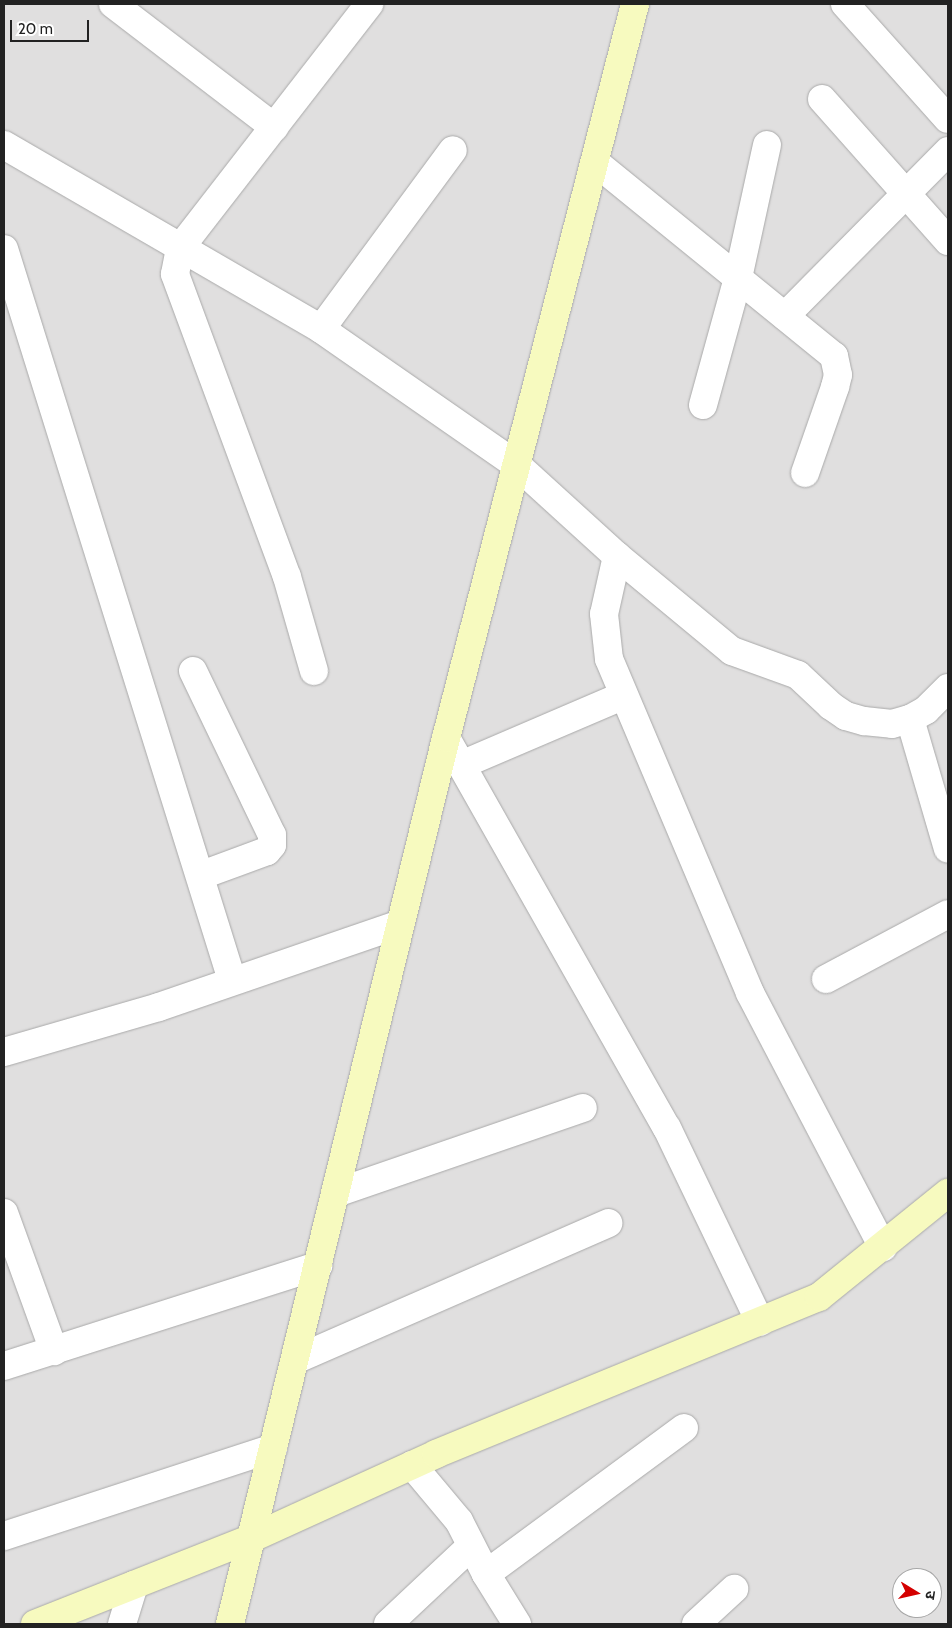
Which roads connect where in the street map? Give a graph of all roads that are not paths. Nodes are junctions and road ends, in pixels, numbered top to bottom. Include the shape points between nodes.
1 (113, 4) edge
2 (369, 4) edge
3 (635, 4) edge
4 (845, 4) edge
5 (822, 99) dead end
6 (948, 119) edge
7 (274, 126) junction
8 (4, 145) edge
9 (767, 145) dead end
10 (453, 150) dead end
11 (948, 152) edge
12 (595, 162) junction
13 (907, 194) junction
14 (948, 241) edge
15 (180, 248) junction
16 (4, 249) edge
17 (738, 278) junction
18 (785, 316) junction
19 (320, 329) junction
20 (703, 405) dead end
21 (518, 466) junction
22 (806, 473) dead end
23 (618, 556) junction
24 (193, 671) dead end
25 (314, 671) dead end
26 (948, 688) edge
27 (624, 695) junction
28 (910, 719) junction
29 (446, 738) junction
30 (461, 764) junction
31 (948, 849) edge
32 (202, 875) junction
33 (948, 914) edge
34 (400, 924) junction
35 (826, 979) dead end
36 (232, 980) junction
37 (4, 1052) edge
38 (583, 1108) dead end
39 (336, 1193) junction
40 (946, 1200) edge
41 (4, 1213) edge
42 (608, 1223) dead end
43 (883, 1247) junction
44 (318, 1266) junction
45 (760, 1322) junction
46 (54, 1350) junction
47 (295, 1360) junction
48 (4, 1366) edge
49 (684, 1428) dead end
50 (273, 1448) junction
51 (412, 1465) junction
52 (4, 1536) edge
53 (252, 1538) junction
54 (471, 1546) junction
55 (486, 1574) junction
56 (134, 1585) junction
57 (734, 1589) dead end
58 (35, 1624) edge
59 (122, 1624) edge
60 (230, 1624) edge
61 (388, 1624) edge
62 (517, 1624) edge
63 (696, 1624) edge

1 - 7 street
2 - 7 street
3 - 12 street
4 - 6 street
5 - 13 street
7 - 15 street
8 - 15 street
9 - 17 street
10 - 19 street
11 - 13 street
12 - 17 street
12 - 21 street
13 - 14 street
13 - 18 street
15 - 19 street
15 - 25 street via 175,274 287,577
16 - 32 street
17 - 18 street
17 - 20 street
18 - 22 street via 826,349 837,364 835,387
19 - 21 street
21 - 23 street
21 - 29 street
23 - 27 street via 604,614 609,659
23 - 28 street via 732,651 798,675 846,716 892,724
24 - 32 street via 272,835 272,845 267,851
26 - 28 street via 926,710
27 - 30 street
27 - 43 street via 750,993
28 - 31 street
29 - 30 street
29 - 34 street
30 - 45 street via 667,1128
32 - 36 street
33 - 35 street
34 - 36 street
34 - 39 street
36 - 37 street via 159,1007
38 - 39 street
39 - 44 street
40 - 43 street
41 - 46 street
42 - 47 street
43 - 45 street via 819,1298
44 - 46 street
44 - 47 street
45 - 51 street
46 - 48 street
47 - 50 street
49 - 55 street
50 - 52 street
50 - 53 street
51 - 53 street
51 - 54 street via 459,1522
53 - 56 street
53 - 60 street
54 - 55 street
54 - 61 street
55 - 62 street
56 - 58 street
56 - 59 street
57 - 63 street

